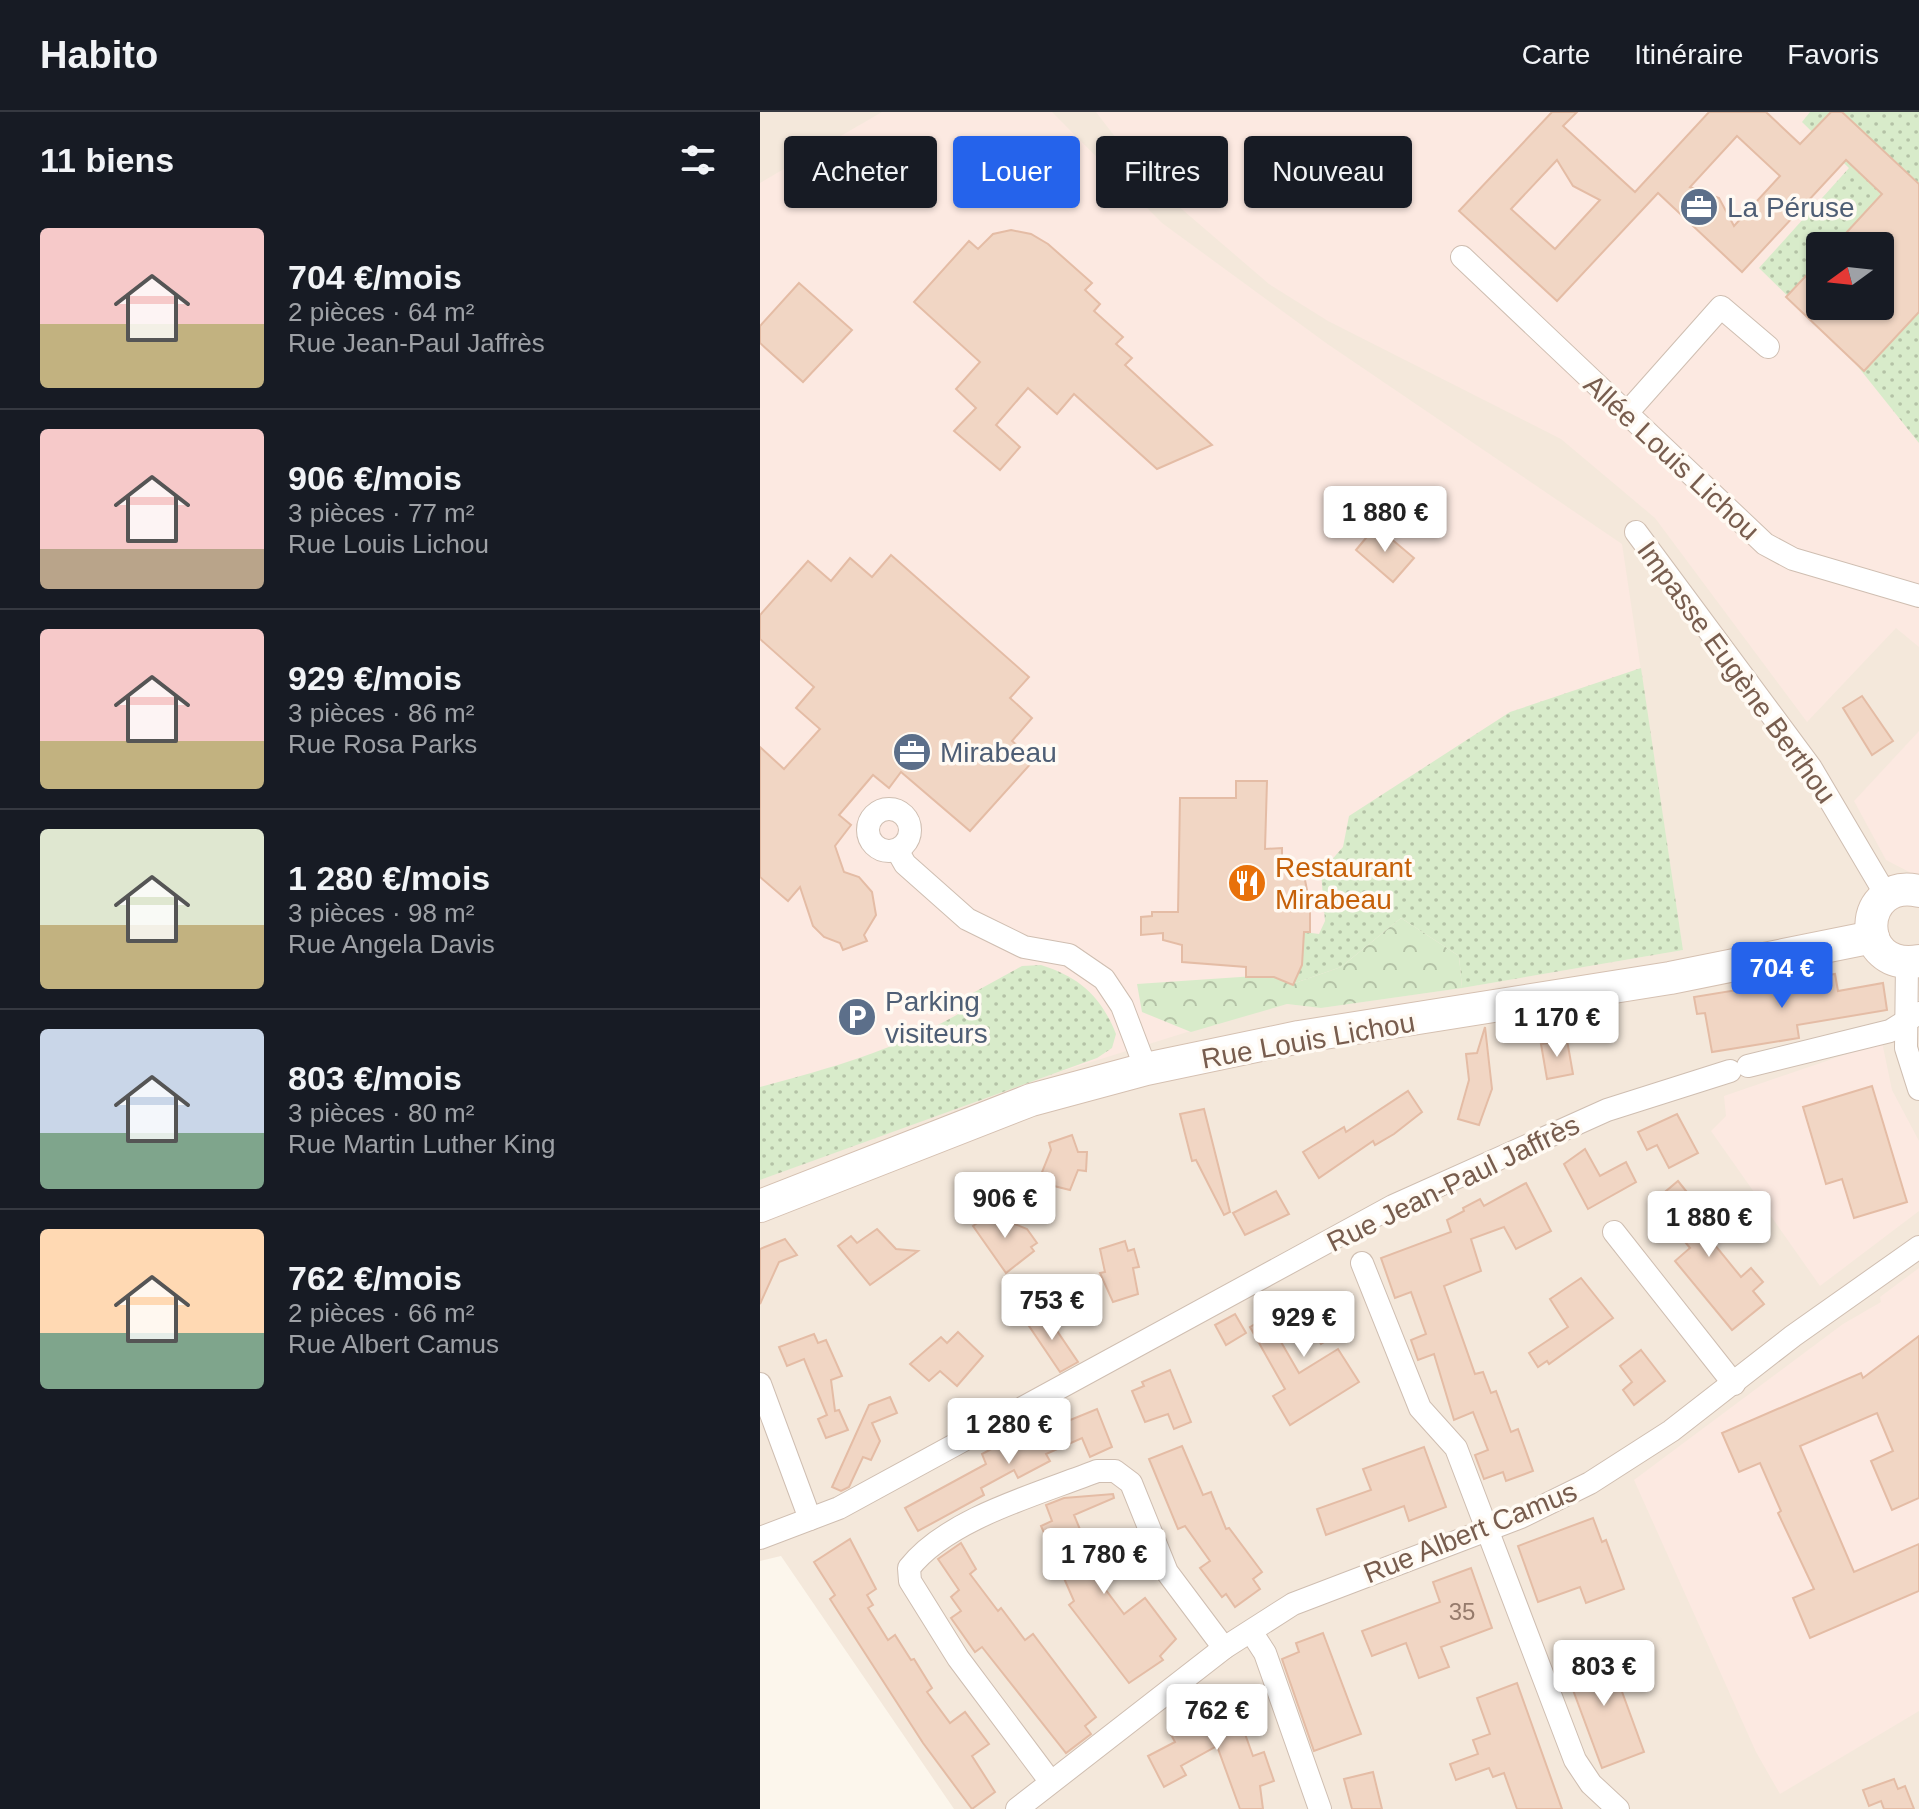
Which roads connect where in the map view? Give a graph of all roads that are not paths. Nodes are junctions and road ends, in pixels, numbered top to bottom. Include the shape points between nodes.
1 (1462, 257) dead end
2 (1768, 347) dead end
3 (1626, 414) junction
4 (1636, 532) dead end
5 (1919, 596) edge
6 (897, 850) dead end
7 (1919, 891) edge
8 (1886, 895) junction
9 (1873, 937) junction
10 (1913, 962) edge
11 (1913, 1017) edge
12 (1146, 1069) junction
13 (1919, 1089) edge
14 (760, 1206) edge
15 (1614, 1232) dead end
16 (1919, 1247) edge
17 (1362, 1263) dead end
18 (760, 1384) edge
19 (1734, 1384) junction
20 (810, 1519) junction
21 (1487, 1530) junction
22 (760, 1538) edge
23 (1252, 1633) junction
24 (1224, 1648) junction
25 (1050, 1781) junction
26 (1017, 1809) edge
27 (1320, 1809) edge
28 (1618, 1809) edge

1 - 3 street, Allée Louis Lichou
2 - 3 street via 1721,307
3 - 5 street, Allée Louis Lichou via 1765,544 1793,559
4 - 8 street, Impasse Eugène Berthou via 1811,768
6 - 12 street via 905,864 967,919 1024,947 1069,955 1104,979 1122,1006
7 - 8 main road
8 - 9 main road via 1871,919
9 - 10 main road via 1888,958
9 - 12 main road, Rue Louis Lichou via 1644,983 1299,1037
10 - 11 street
11 - 13 street via 1906,1048
11 - 20 street, Rue Jean-Paul Jaffrès via 1890,1031 1739,1068 1607,1110 1393,1206 839,1508
12 - 14 main road, Rue Louis Lichou via 1031,1100
15 - 19 street
16 - 19 street, Rue Albert Camus
17 - 21 street via 1420,1408 1456,1448
18 - 20 street
19 - 21 street, Rue Albert Camus via 1590,1483
20 - 22 street, Rue Jean-Paul Jaffrès
21 - 23 street, Rue Albert Camus via 1293,1604
21 - 28 street via 1575,1760
23 - 24 street, Rue Albert Camus
23 - 27 street via 1265,1653
24 - 25 street, Rue Albert Camus
24 - 25 street via 1167,1572 1131,1483 1115,1471 1097,1471 968,1522 917,1558 909,1568 910,1581 958,1658
25 - 26 street, Rue Albert Camus

